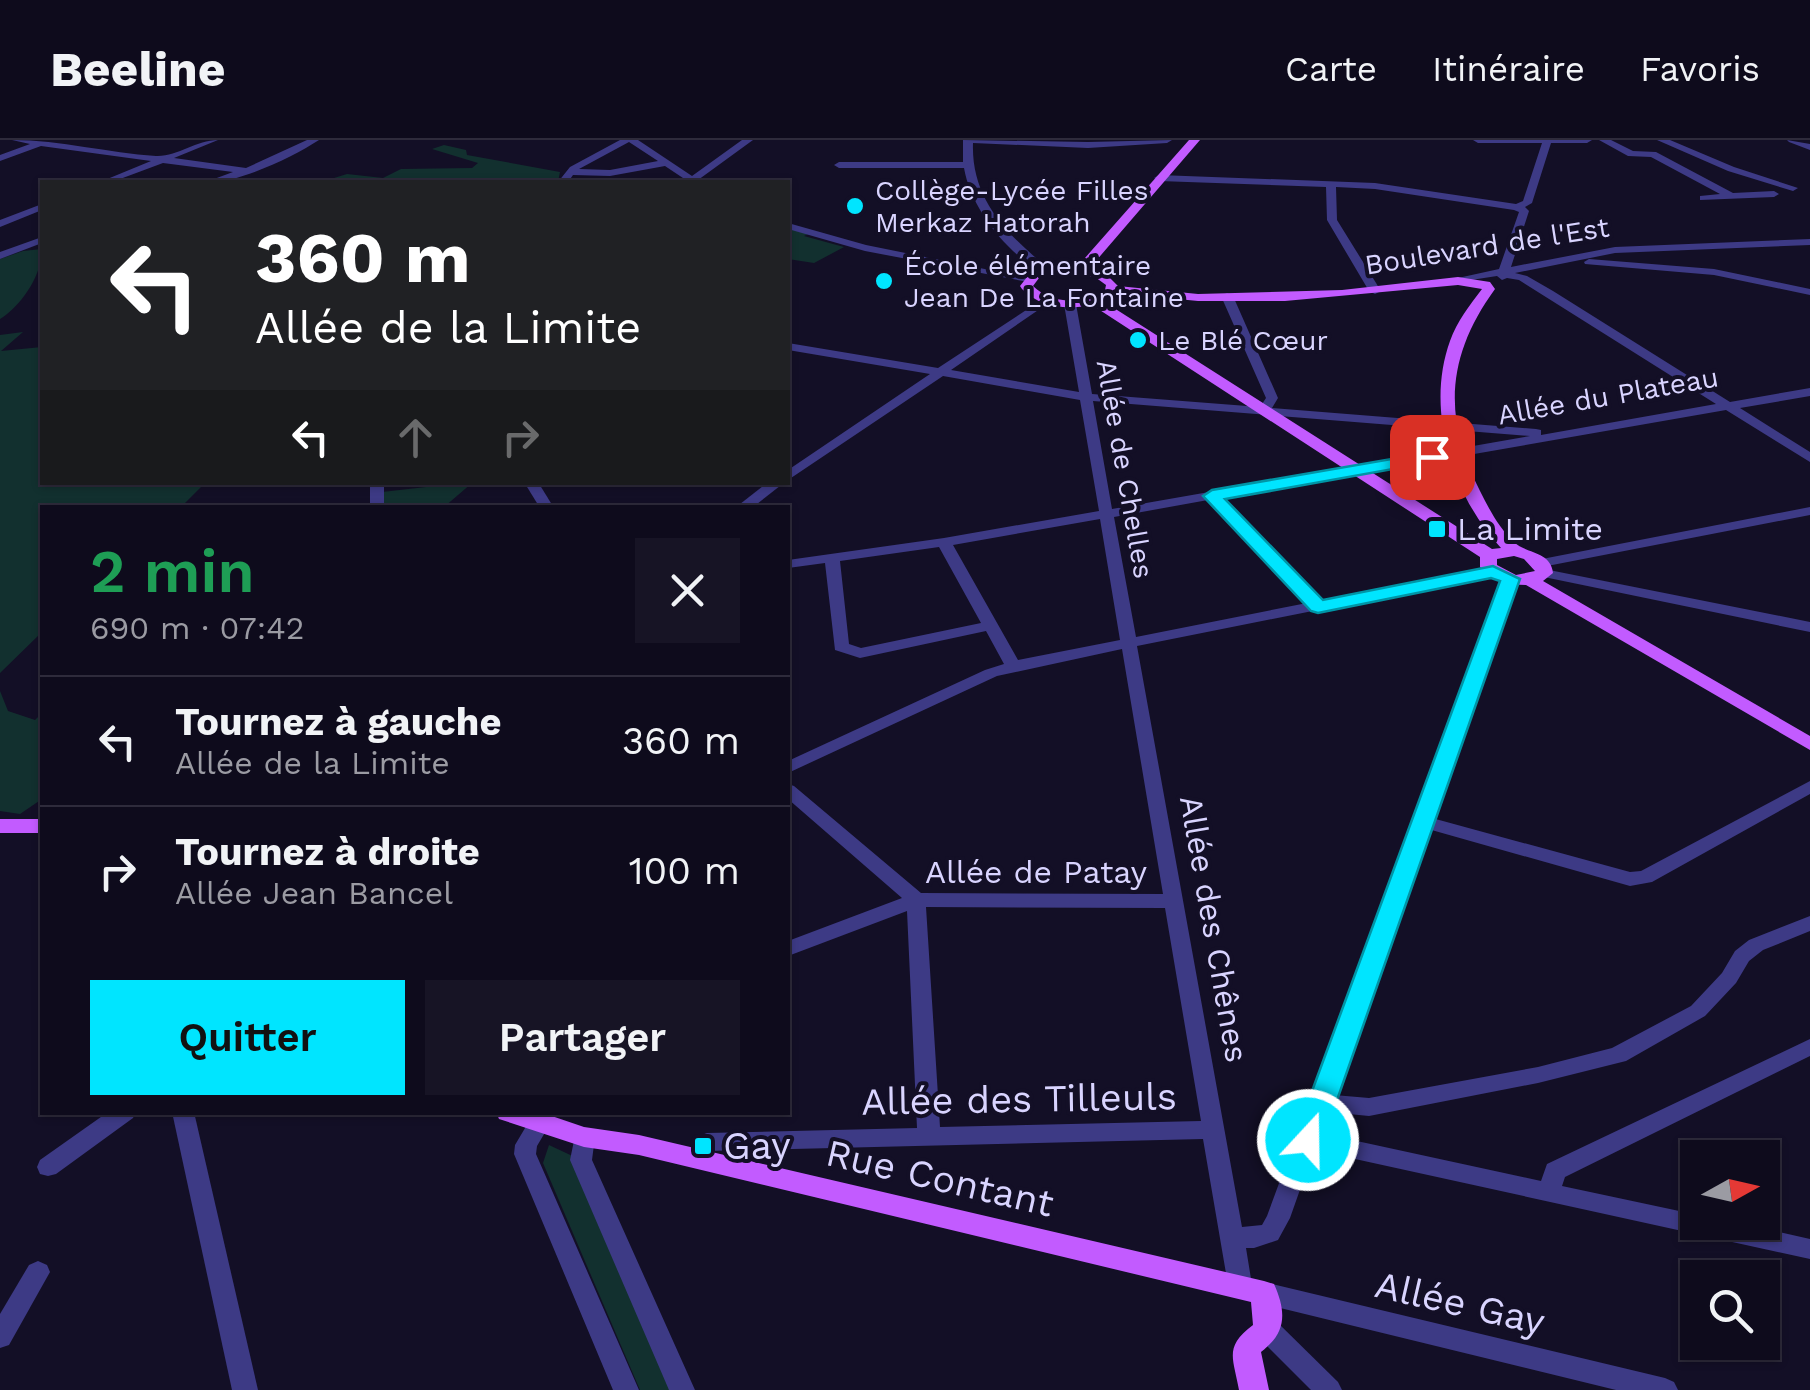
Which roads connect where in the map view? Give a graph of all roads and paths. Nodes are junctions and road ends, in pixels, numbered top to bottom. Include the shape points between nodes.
1 (17, 140) edge
2 (213, 140) edge
3 (314, 140) edge
4 (630, 140) edge
5 (748, 140) edge
6 (969, 140) edge
7 (1166, 140) edge
8 (1185, 140) edge
9 (1194, 140) edge
10 (1478, 140) edge
11 (1587, 140) edge
12 (1604, 140) edge
13 (1662, 140) edge
14 (1792, 140) edge
15 (1547, 141) edge
16 (46, 142) edge
17 (1810, 147) edge
18 (0, 158) edge
19 (1176, 158) junction
20 (164, 160) junction
21 (666, 163) junction
22 (839, 165) dead end
23 (968, 165) junction
24 (248, 171) junction
25 (570, 172) junction
26 (1159, 178) junction
27 (109, 180) edge
28 (219, 180) edge
29 (564, 180) edge
30 (689, 180) edge
31 (695, 180) edge
32 (1330, 184) junction
33 (1793, 188) dead end
34 (1774, 194) dead end
35 (1729, 195) junction
36 (1704, 198) dead end
37 (1517, 207) junction
38 (40, 208) edge
39 (0, 214) edge
40 (17, 216) junction
41 (0, 224) edge
42 (790, 227) edge
43 (40, 241) edge
44 (1810, 242) edge
45 (0, 246) edge
46 (15, 249) junction
47 (0, 256) edge
48 (1543, 264) junction
49 (1081, 270) junction
50 (1044, 271) junction
51 (1505, 274) junction
52 (1028, 279) junction
53 (1462, 280) junction
54 (1113, 289) junction
55 (1489, 289) junction
56 (1375, 291) junction
57 (1810, 292) edge
58 (1227, 296) junction
59 (1046, 300) junction
60 (1094, 302) junction
61 (1070, 304) junction
62 (790, 346) edge
63 (940, 373) junction
64 (1810, 392) edge
65 (1087, 397) junction
66 (1729, 406) junction
67 (1264, 411) junction
68 (1447, 427) junction
69 (1520, 436) junction
70 (1453, 453) junction
71 (1810, 458) edge
72 (1358, 470) junction
73 (790, 475) edge
74 (774, 485) edge
75 (1212, 496) junction
76 (746, 505) edge
77 (1810, 511) edge
78 (1107, 513) junction
79 (944, 542) junction
80 (1514, 551) junction
81 (832, 560) junction
82 (790, 564) edge
83 (1518, 570) junction
84 (1318, 606) junction
85 (992, 625) junction
86 (1810, 628) edge
87 (1130, 644) junction
88 (1014, 666) junction
89 (1810, 744) edge
90 (790, 767) edge
91 (1810, 787) edge
92 (790, 792) edge
93 (1423, 822) junction
94 (40, 826) edge
95 (0, 829) edge
96 (40, 834) edge
97 (916, 900) junction
98 (1173, 902) junction
99 (1810, 923) edge
100 (790, 948) edge
101 (1810, 1047) edge
102 (1323, 1104) junction
103 (121, 1115) edge
104 (184, 1115) edge
105 (543, 1121) edge
106 (1213, 1130) junction
107 (929, 1134) junction
108 (584, 1137) junction
109 (1308, 1140) junction
110 (707, 1142) dead end
111 (48, 1168) dead end
112 (1548, 1192) junction
113 (1232, 1237) junction
114 (1810, 1249) edge
115 (38, 1272) dead end
116 (1252, 1289) junction
117 (1268, 1330) junction
118 (0, 1337) edge
119 (245, 1390) edge
120 (626, 1390) edge
121 (682, 1390) edge
122 (1254, 1390) edge
123 (1329, 1390) edge
124 (1665, 1390) edge

1 - 16 street
2 - 20 street
3 - 24 street
4 - 21 street
4 - 25 street
5 - 31 street
6 - 7 street
6 - 23 street
8 - 19 main road
9 - 19 main road
10 - 15 street
11 - 15 street
12 - 35 street via 1631,154 1653,154
13 - 33 street
14 - 17 street
15 - 37 street via 1527,203
16 - 18 street
16 - 20 street
19 - 26 main road
20 - 24 street
20 - 27 street
21 - 25 street
21 - 30 street
22 - 23 street
23 - 50 street via 994,224
24 - 28 street
25 - 29 street
26 - 32 street
26 - 49 main road
32 - 37 street
32 - 56 street via 1332,220
34 - 35 street
35 - 36 street
37 - 51 street via 1524,211
38 - 40 street
39 - 40 street
40 - 41 street
42 - 52 street
43 - 46 street
44 - 48 street, Boulevard de l'Est via 1638,248
45 - 46 street
46 - 47 street
48 - 51 street, Boulevard de l'Est
48 - 57 street via 1673,267
49 - 50 main road
49 - 54 main road via 1106,278
50 - 52 main road
51 - 53 street, Boulevard de l'Est
51 - 55 street
51 - 66 street via 1550,293
52 - 59 main road via 1029,292
53 - 55 main road
53 - 56 main road, Boulevard de l'Est
54 - 58 main road, Boulevard de l'Est
54 - 60 main road
55 - 68 main road via 1450,365
56 - 58 main road, Boulevard de l'Est
58 - 67 street via 1272,398
59 - 61 main road
59 - 63 street
60 - 61 main road
60 - 67 main road
61 - 65 street, Allée de Chelles
62 - 63 street
63 - 65 street
63 - 73 street
64 - 66 street, Allée du Plateau
65 - 67 street
65 - 78 street, Allée de Chelles
66 - 69 street, Allée du Plateau
66 - 71 street
67 - 68 street
67 - 72 main road
68 - 69 street
68 - 70 main road
69 - 70 street, Allée du Plateau
70 - 72 street, Allée du Plateau
70 - 80 main road via 1485,515
72 - 75 street, Allée du Plateau
72 - 83 main road
74 - 76 street
75 - 78 street, Allée du Plateau
75 - 84 street
77 - 83 street
78 - 79 street, Allée du Plateau
78 - 87 street, Allée de Chelles
79 - 81 street, Allée du Plateau
79 - 85 street
80 - 83 main road
80 - 83 main road
81 - 82 street, Allée du Plateau
81 - 85 street via 841,647 860,653
83 - 84 street
83 - 86 street
83 - 89 main road
83 - 93 street
84 - 87 street
85 - 88 street
87 - 88 street
87 - 98 street, Allée des Chênes
88 - 90 street
91 - 93 street via 1630,879
92 - 97 street
93 - 102 street
94 - 95 main road
95 - 96 main road
97 - 98 street, Allée de Patay
97 - 100 street, Allée de Patay
97 - 107 street
98 - 106 street, Allée des Chênes
99 - 102 street via 1756,944 1698,1011 1618,1055 1369,1107
101 - 112 street via 1556,1171
102 - 109 street
103 - 111 street
104 - 119 street
105 - 108 main road, Rue Contant
105 - 120 street via 525,1154
106 - 107 street, Allée des Tilleuls
106 - 113 street, Allée des Chênes
107 - 110 street, Allée des Tilleuls
108 - 116 main road, Rue Contant
108 - 121 street via 580,1160
109 - 112 street
109 - 113 street via 1270,1234
112 - 114 street
113 - 116 street, Allée des Chênes
115 - 118 street
116 - 117 main road
116 - 124 street, Allée Gay
117 - 122 main road via 1246,1347
117 - 123 street

